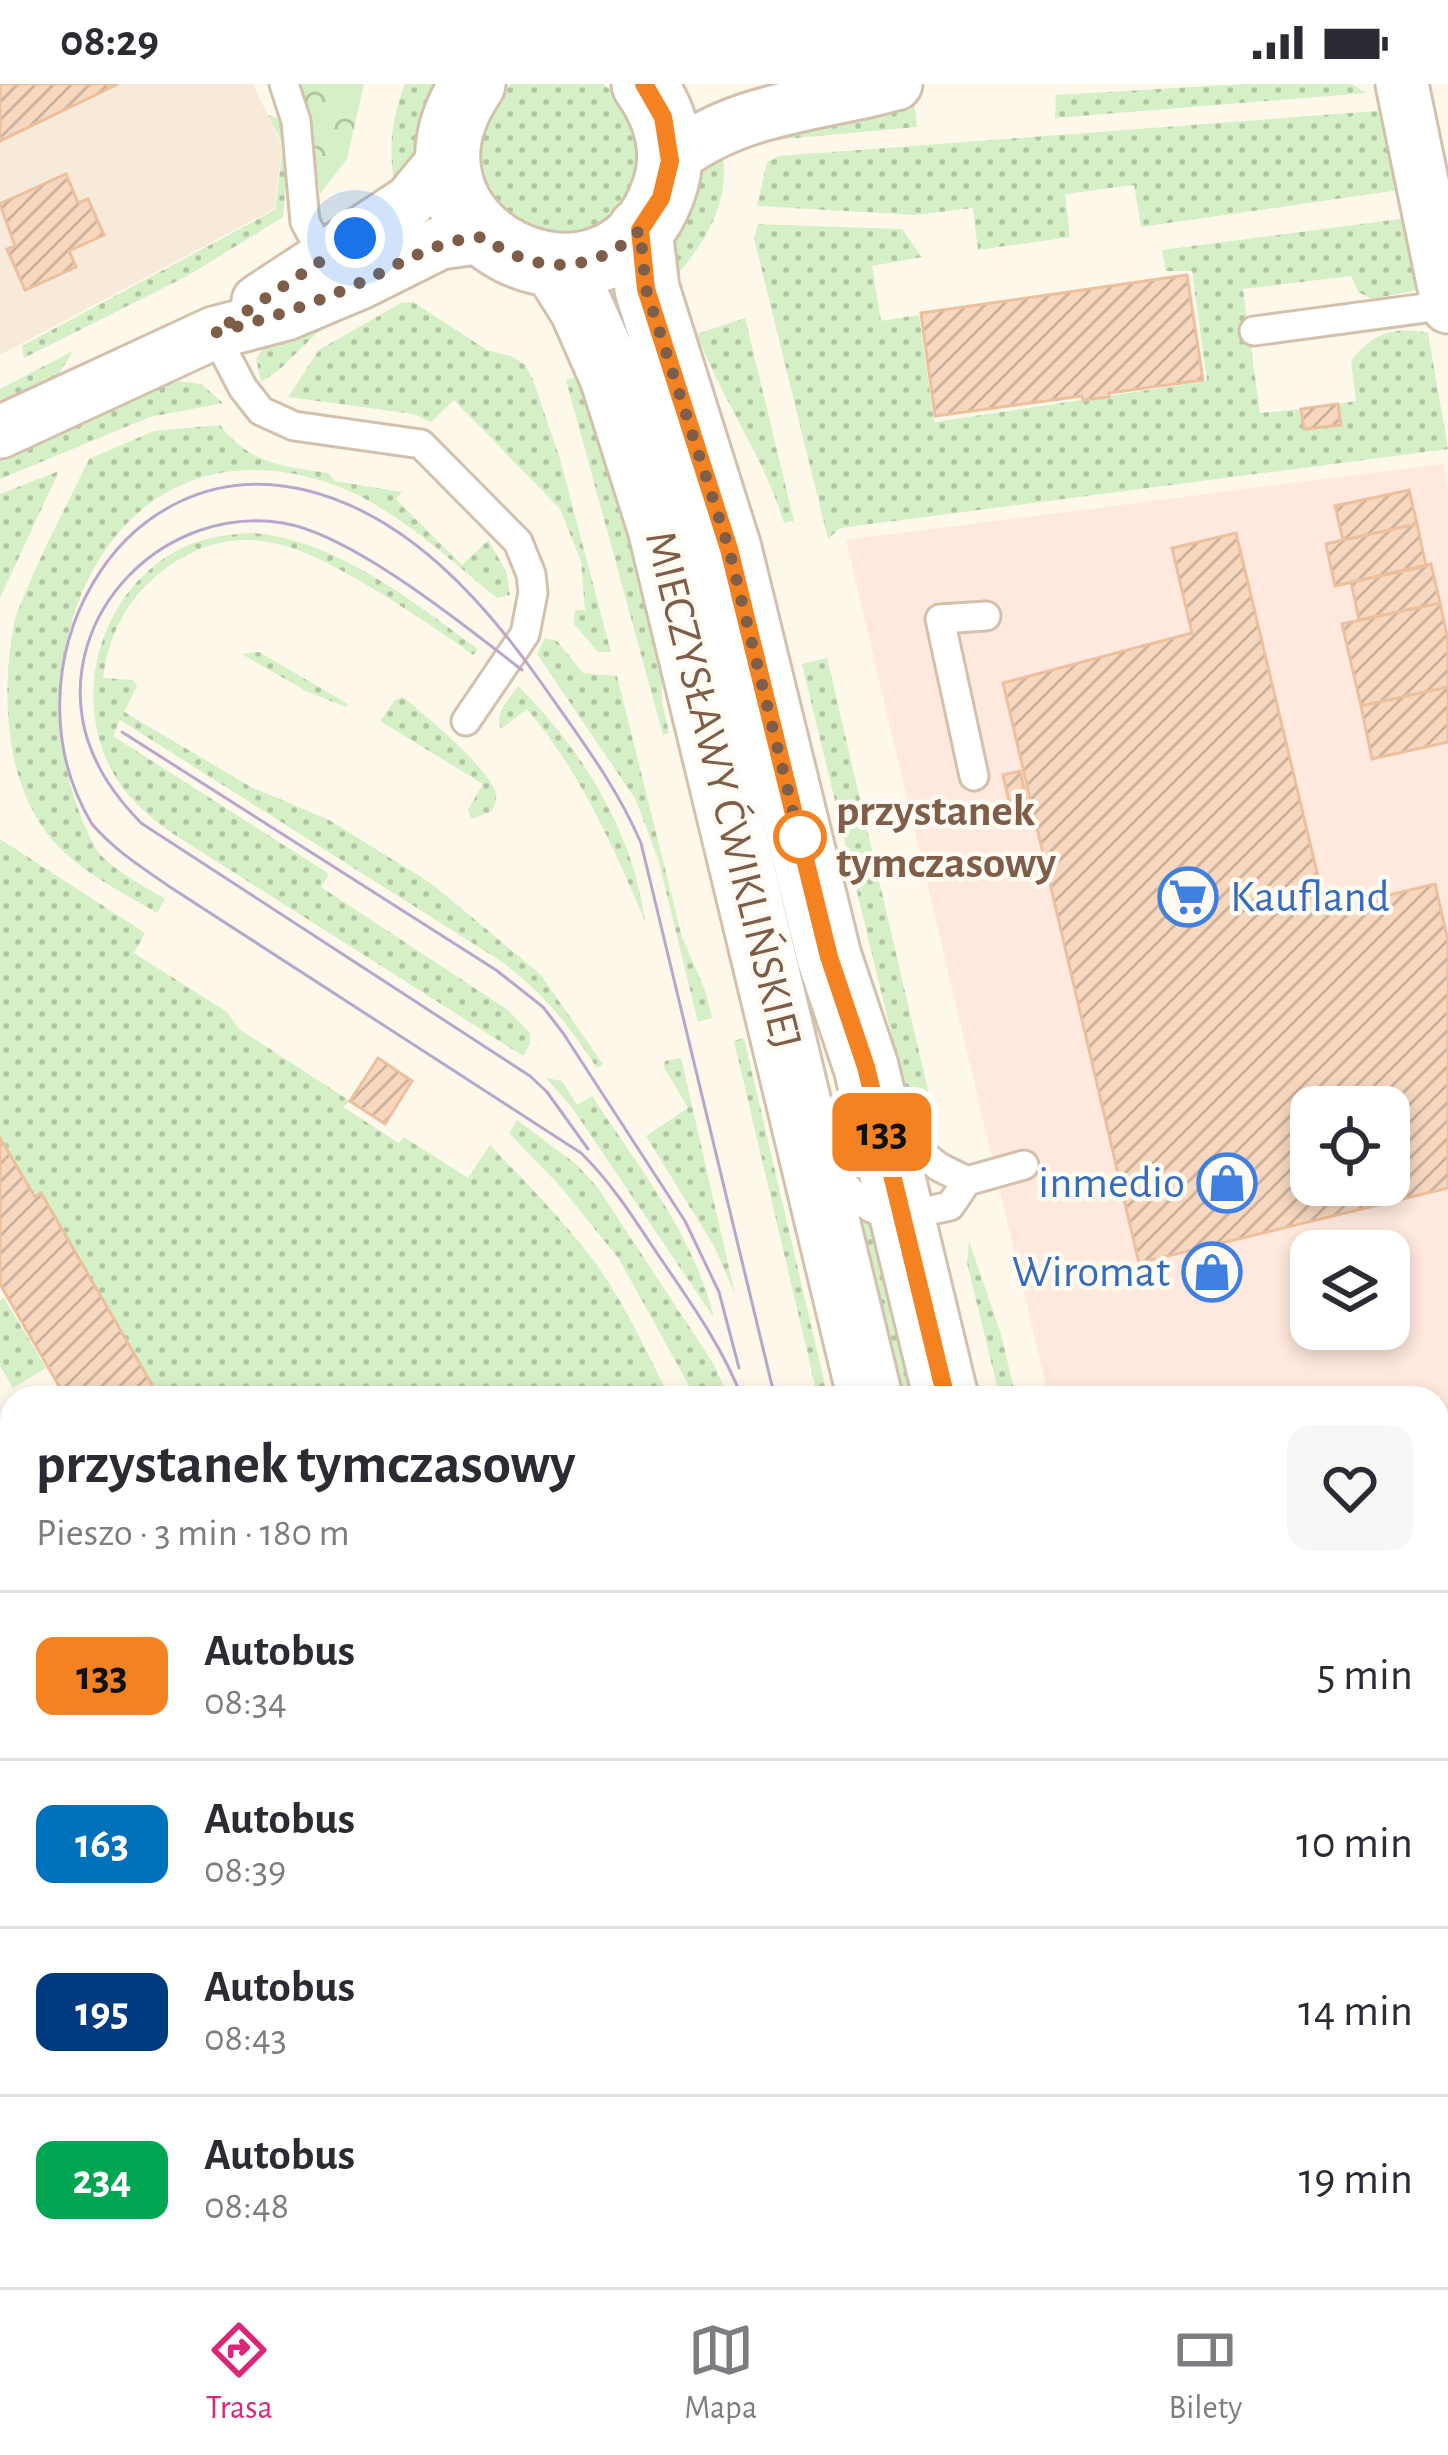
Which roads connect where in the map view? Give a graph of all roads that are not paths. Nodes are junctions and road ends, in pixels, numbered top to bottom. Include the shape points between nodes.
1 (284, 84) edge
2 (473, 84) edge
3 (644, 84) edge
4 (896, 84) edge
5 (1402, 84) edge
6 (448, 155) junction
7 (670, 161) junction
8 (1438, 205) edge
9 (640, 230) junction
10 (484, 237) junction
11 (324, 257) junction
12 (555, 266) junction
13 (1448, 306) edge
14 (1254, 331) dead end
15 (214, 333) junction
16 (0, 432) edge
17 (986, 616) dead end
18 (466, 722) dead end
19 (974, 776) dead end
20 (800, 1104) junction
21 (880, 1121) junction
22 (1024, 1165) dead end
23 (967, 1180) junction
24 (903, 1217) junction
25 (868, 1386) edge
26 (943, 1386) edge

1 - 11 lane via 296,121 305,222
2 - 6 street via 455,116
3 - 7 street via 663,117
4 - 7 street via 738,120
5 - 8 street
6 - 10 street via 457,199
6 - 11 street via 410,201
7 - 9 street via 661,198
8 - 13 street
9 - 12 street via 593,261
9 - 21 street, MIECZYSŁAWY ĆWIKLIŃSKIEJ via 646,289 729,549 829,957
10 - 12 street via 517,257
10 - 15 street via 440,243 286,314
11 - 15 street
12 - 20 street, MIECZYSŁAWY ĆWIKLIŃSKIEJ via 612,377 660,528
13 - 14 lane
15 - 16 street
15 - 18 lane via 261,410 294,426 421,444 518,542 533,593 525,634
17 - 19 lane via 940,619
20 - 24 lane via 846,1188 876,1213
20 - 25 street, MIECZYSŁAWY ĆWIKLIŃSKIEJ
21 - 23 lane
21 - 24 street, MIECZYSŁAWY ĆWIKLIŃSKIEJ
22 - 23 lane
23 - 24 lane via 950,1206
24 - 26 street, MIECZYSŁAWY ĆWIKLIŃSKIEJ

